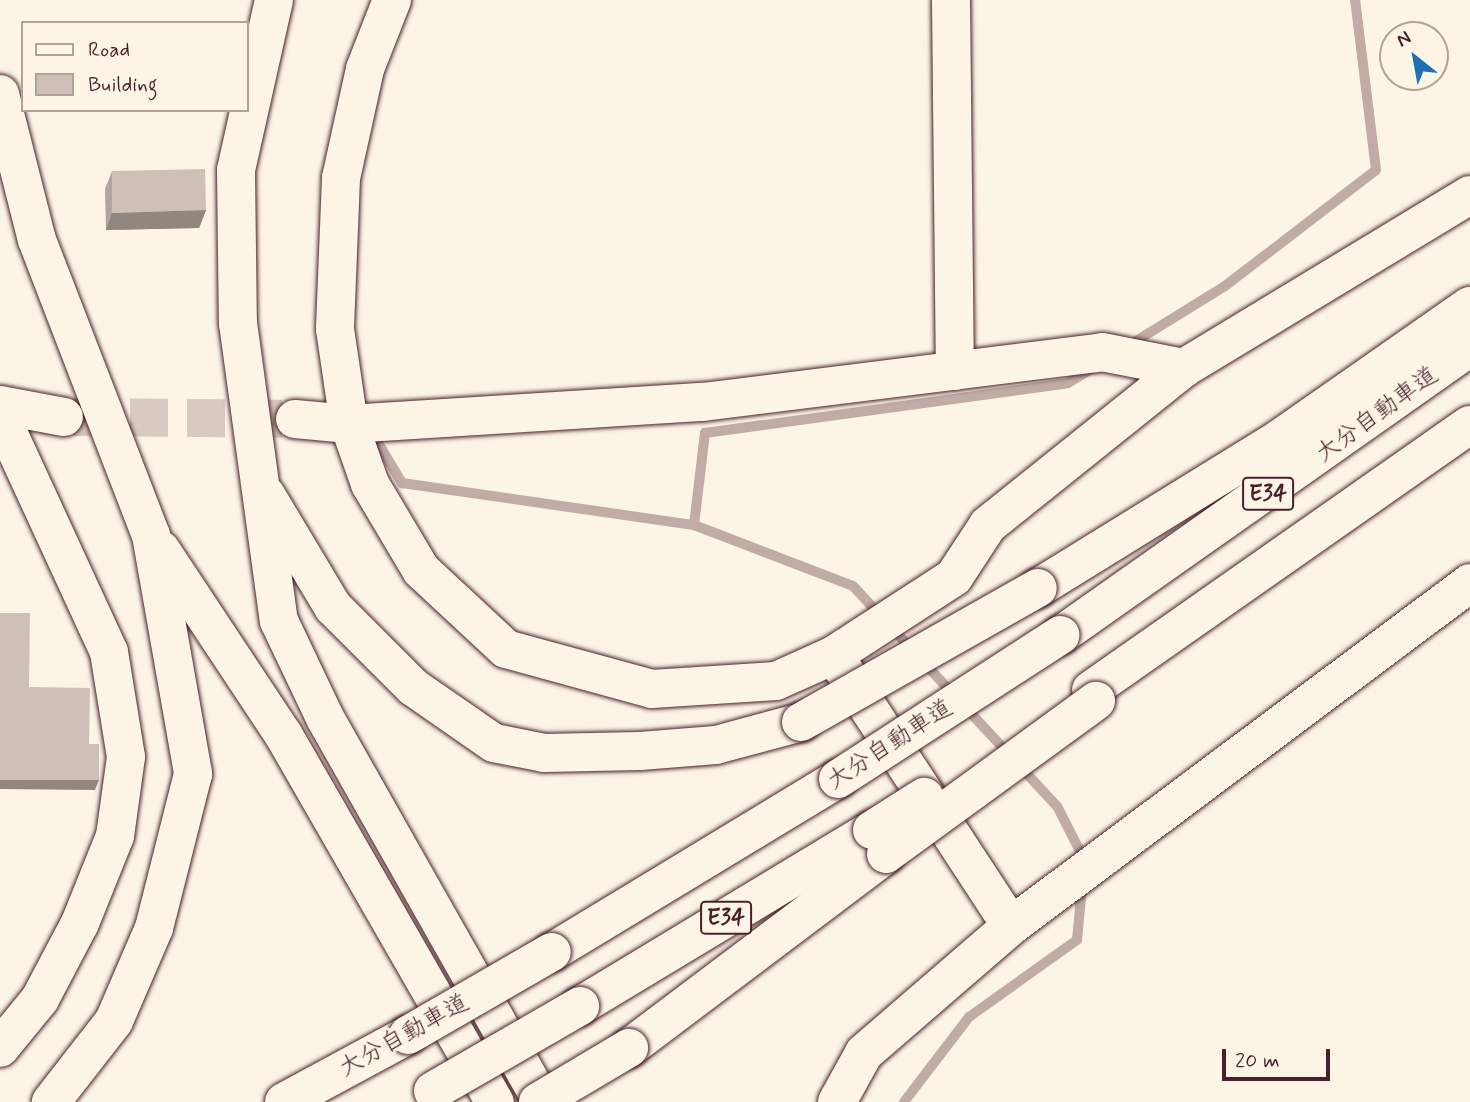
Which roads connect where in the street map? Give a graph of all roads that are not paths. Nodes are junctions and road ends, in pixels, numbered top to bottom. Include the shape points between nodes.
1 (256, 0) edge
2 (274, 0) edge
3 (392, 0) edge
4 (951, 0) edge
5 (257, 56) junction
6 (0, 94) edge
7 (248, 105) edge
8 (247, 112) edge
9 (1470, 195) edge
10 (1470, 306) edge
11 (1470, 347) edge
12 (1184, 368) junction
13 (955, 372) junction
14 (0, 405) edge
15 (0, 415) edge
16 (64, 416) tunnel mouth
17 (295, 419) tunnel mouth
18 (349, 424) junction
19 (1470, 425) edge
20 (256, 479) junction
21 (151, 535) junction
22 (1470, 583) edge
23 (835, 655) junction
24 (879, 842) junction
25 (1011, 926) junction
26 (0, 1048) edge
27 (423, 1096) edge
28 (51, 1102) edge
29 (284, 1102) edge
30 (495, 1102) edge
31 (540, 1102) edge
32 (837, 1102) edge

1 - 5 main road
2 - 5 main road
3 - 18 main road via 365,69 341,178 335,329
4 - 13 main road
5 - 7 main road
6 - 21 main road via 37,240
8 - 20 main road via 236,170 238,323
9 - 12 main road
10 - 20 main road, bridge via 1279,439 1038,588 801,722 716,745 544,753 494,743 413,688 333,607
11 - 29 main road, 大分自動車道 / E34, bridge via 1061,635 838,779 552,952
12 - 13 main road via 1102,352
12 - 23 main road via 988,525 954,577
13 - 18 main road via 703,402
14 - 16 main road
15 - 26 main road via 70,556 108,652 125,757 115,836 80,923 40,999
17 - 18 main road
18 - 23 main road via 370,484 421,570 506,649 652,689 776,681
19 - 24 main road, E34, bridge via 1093,696
20 - 31 main road via 279,621 325,718
21 - 28 main road via 194,774 154,928 114,1021
21 - 30 main road via 284,734
22 - 25 main road
23 - 25 main road
24 - 27 main road, E34, bridge
24 - 31 main road, bridge via 629,1048
25 - 32 main road via 864,1053

